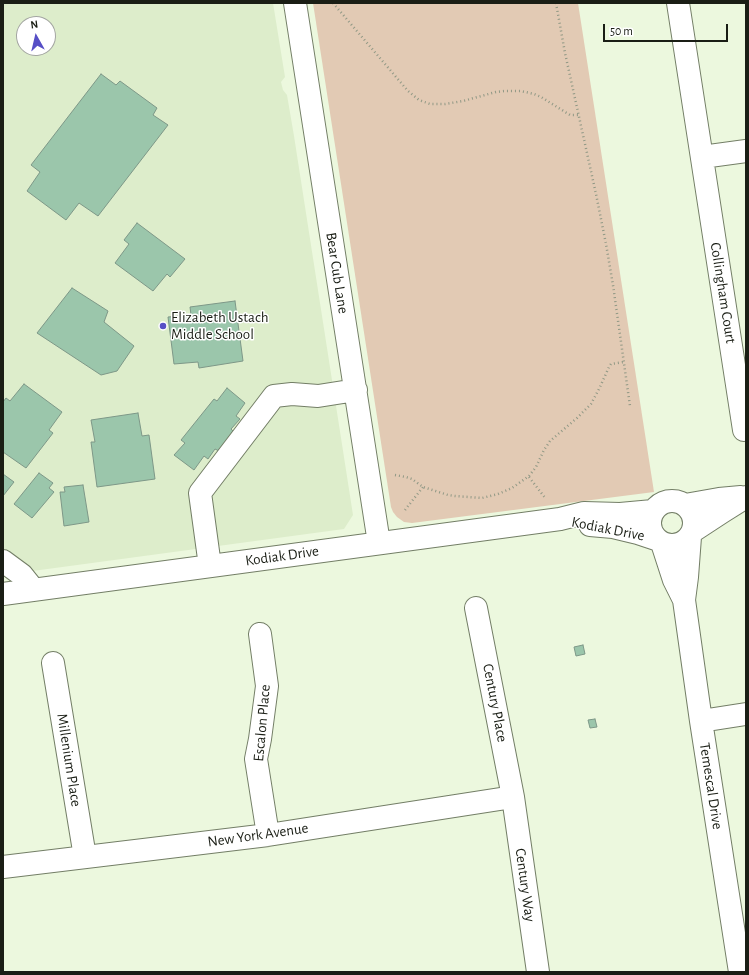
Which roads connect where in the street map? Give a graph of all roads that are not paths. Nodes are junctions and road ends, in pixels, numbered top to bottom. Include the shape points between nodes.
1 (295, 3) edge
2 (678, 3) edge
3 (746, 151) edge
4 (702, 157) junction
5 (356, 390) junction
6 (744, 430) dead end
7 (746, 497) edge
8 (685, 505) junction
9 (653, 511) junction
10 (560, 519) junction
11 (692, 534) junction
12 (659, 541) junction
13 (379, 543) junction
14 (3, 561) edge
15 (210, 566) junction
16 (34, 590) junction
17 (3, 594) edge
18 (684, 600) junction
19 (476, 608) dead end
20 (260, 634) dead end
21 (53, 663) dead end
22 (746, 714) edge
23 (701, 721) junction
24 (513, 797) junction
25 (268, 835) junction
26 (85, 857) junction
27 (3, 867) edge
28 (538, 972) edge
29 (740, 972) edge

1 - 5 street, Bear Cub Lane
2 - 4 street, Collingham Court
3 - 4 street
4 - 6 street, Collingham Court
5 - 13 street, Bear Cub Lane
5 - 15 street via 318,396 274,396 200,493
7 - 8 street
7 - 11 street
8 - 9 street via 679,502 664,502
8 - 11 street via 694,516
9 - 10 street, Kodiak Drive via 620,514 584,513
9 - 12 street via 650,525 652,533
10 - 12 street, Kodiak Drive via 585,525 613,527
10 - 13 street, Kodiak Drive
11 - 12 street via 677,545
11 - 18 street, Temescal Drive
12 - 18 street, Temescal Drive
13 - 15 street, Kodiak Drive
14 - 16 street via 22,575
15 - 16 street, Kodiak Drive
16 - 17 street, Kodiak Drive
18 - 23 street, Temescal Drive
19 - 24 street, Century Place
20 - 25 street, Escalon Place via 267,686 256,759
21 - 26 street, Millenium Place
22 - 23 street
23 - 29 street, Temescal Drive
24 - 25 street, New York Avenue
24 - 28 street, Century Way
25 - 26 street, New York Avenue
26 - 27 street, New York Avenue

